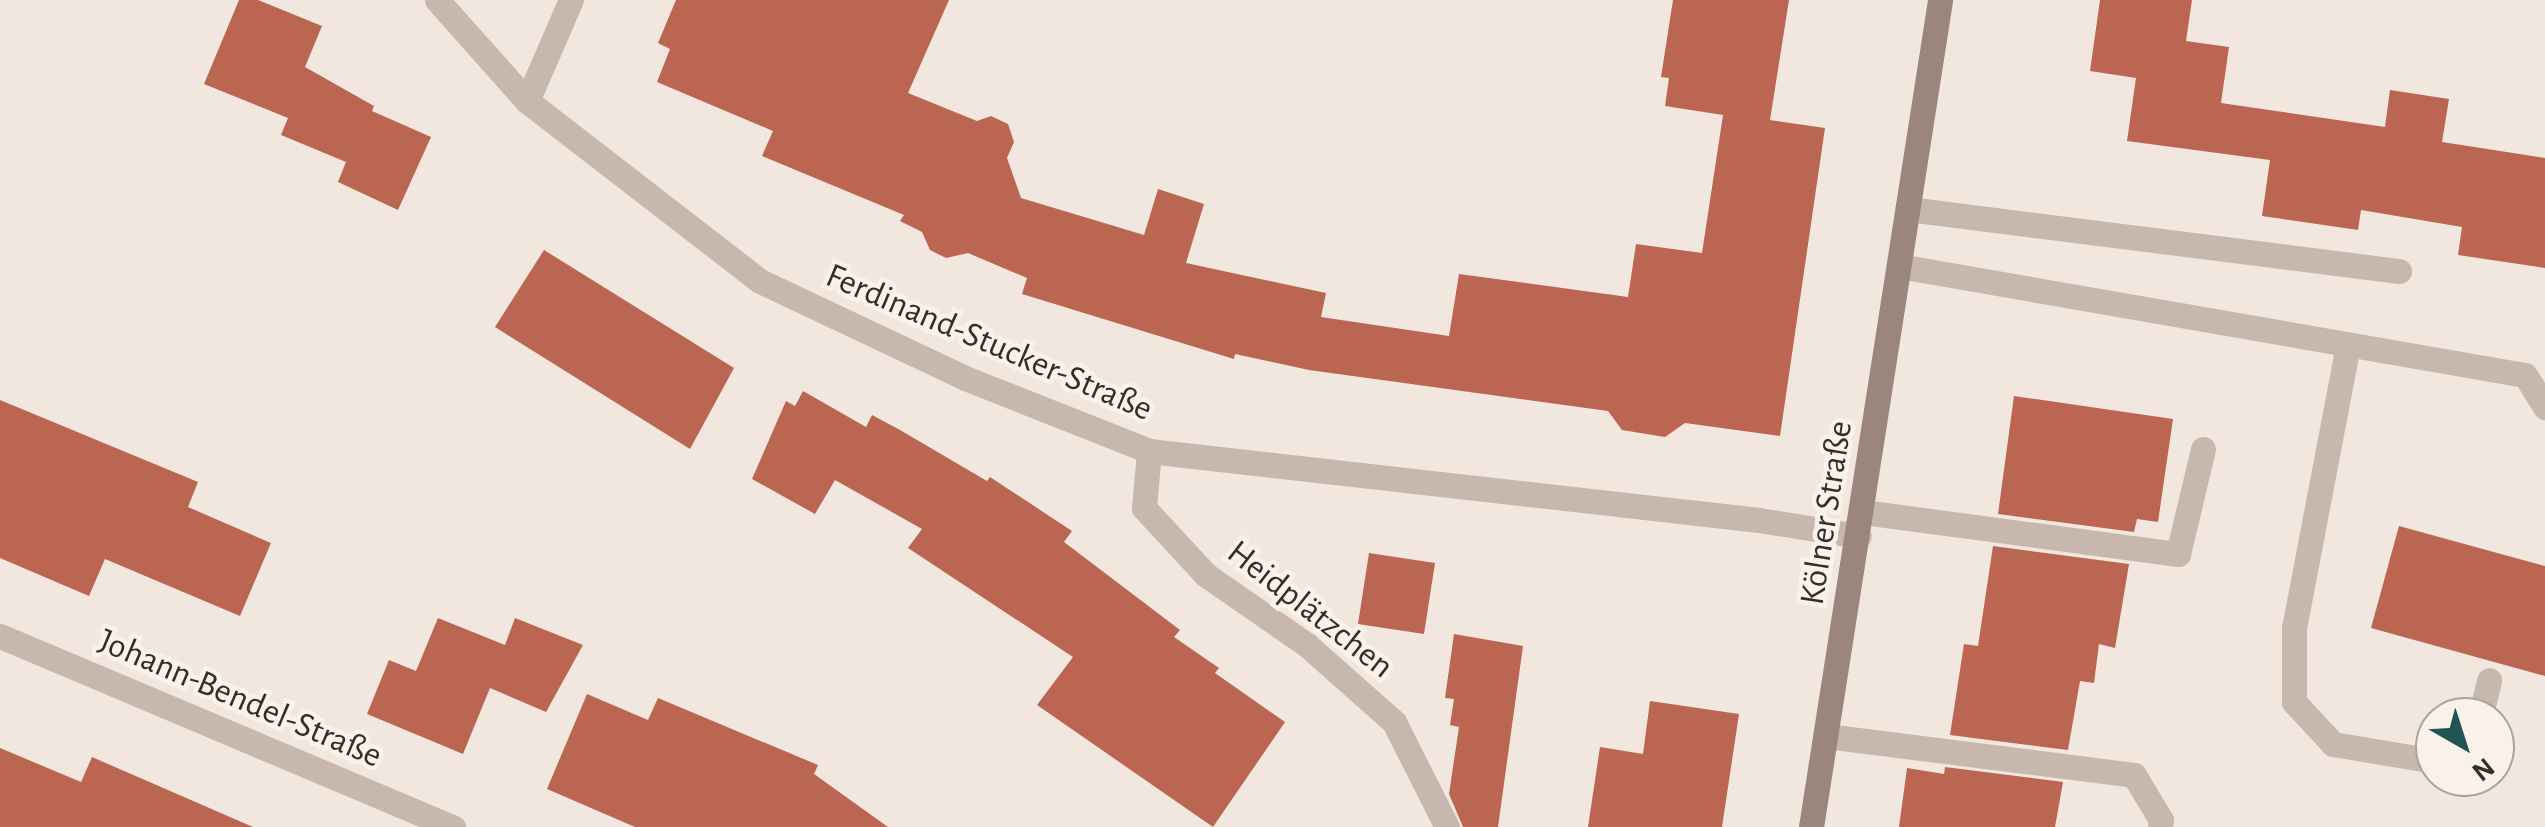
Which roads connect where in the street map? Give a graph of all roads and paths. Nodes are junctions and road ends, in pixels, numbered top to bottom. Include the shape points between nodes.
1 (437, 0) edge
2 (571, 0) edge
3 (1940, 0) edge
4 (527, 101) junction
5 (1908, 209) junction
6 (1899, 266) junction
7 (2399, 271) dead end
8 (2348, 345) junction
9 (2545, 406) edge
10 (2203, 449) dead end
11 (1149, 451) junction
12 (1861, 524) junction
13 (0, 636) edge
14 (2489, 680) dead end
15 (2485, 697) edge
16 (1826, 736) junction
17 (2415, 758) edge
18 (453, 827) edge
19 (1447, 827) edge
20 (1811, 827) edge
21 (2160, 827) edge

1 - 4 street, Ferdinand-Stucker-Straße
2 - 4 street
3 - 5 main road, Kölner Straße
4 - 11 street, Ferdinand-Stucker-Straße via 760,280 965,378
5 - 6 main road, Kölner Straße
5 - 7 street
6 - 8 street
6 - 12 main road, Kölner Straße
8 - 9 street via 2525,375
8 - 17 street via 2294,627 2294,702 2334,744
10 - 12 street, Ferdinand-Stucker-Straße via 2178,554
11 - 12 street, Ferdinand-Stucker-Straße via 1759,520
11 - 19 street, Heidplätzchen via 1144,508 1206,575 1306,646 1394,722
12 - 16 main road, Kölner Straße
13 - 18 street, Johann-Bendel-Straße
14 - 15 street
16 - 20 main road, Kölner Straße
16 - 21 street via 2134,776

